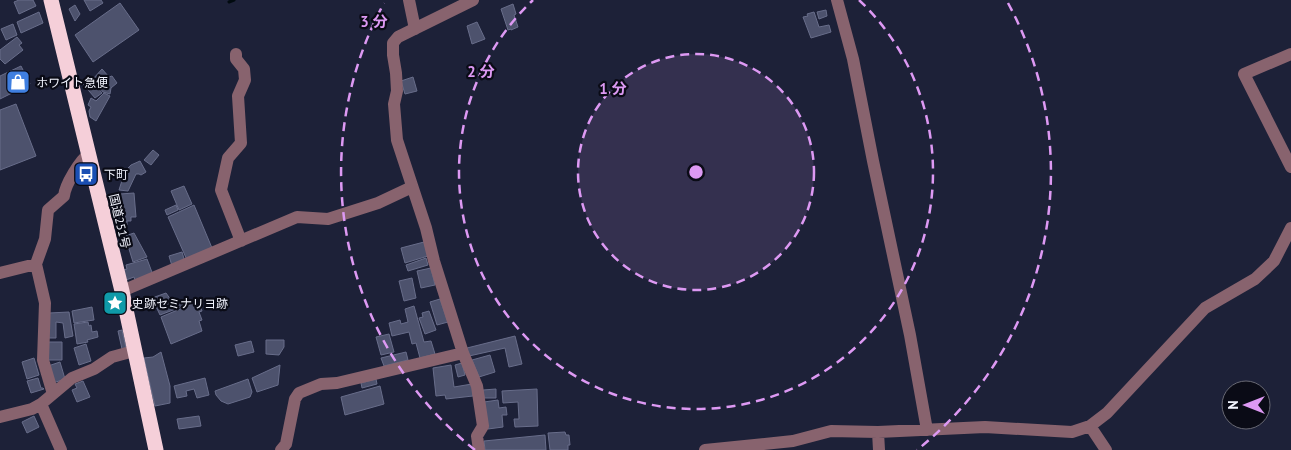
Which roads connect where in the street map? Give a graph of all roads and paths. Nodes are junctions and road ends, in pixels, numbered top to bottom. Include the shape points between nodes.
1 (51, 0) edge
2 (409, 0) edge
3 (473, 0) edge
4 (837, 0) edge
5 (414, 29) junction
6 (236, 54) dead end
7 (1291, 54) edge
8 (89, 154) junction
9 (1291, 167) edge
10 (412, 187) junction
11 (1291, 228) edge
12 (241, 240) junction
13 (1287, 252) edge
14 (36, 264) junction
15 (0, 273) edge
16 (122, 291) junction
17 (134, 351) junction
18 (463, 353) junction
19 (54, 394) junction
20 (41, 404) junction
21 (0, 417) edge
22 (1090, 426) junction
23 (927, 430) junction
24 (878, 432) junction
25 (61, 450) edge
26 (156, 450) edge
27 (281, 450) edge
28 (479, 450) edge
29 (704, 450) edge
30 (879, 450) edge
31 (1106, 450) edge

1 - 8 highway, 国道251号
2 - 5 street
3 - 5 street
4 - 23 street via 853,59
5 - 10 street via 393,43 397,140
6 - 12 street via 244,69 245,80 238,96 241,143 228,158 221,190
7 - 9 street via 1244,74
8 - 14 street via 79,165 64,196 48,210 45,239
8 - 16 highway, 国道251号
10 - 12 street via 341,215 328,219 297,217
10 - 18 street
11 - 13 street
12 - 16 street
13 - 22 street via 1255,279 1205,308 1107,413
14 - 15 street
14 - 19 street via 45,302 43,360
16 - 17 highway, 国道251号
17 - 19 street via 112,357 72,378
17 - 26 highway, 国道251号
18 - 27 street via 321,384 299,392 294,399 286,444
18 - 28 street via 477,386 483,426 477,436
19 - 20 street
20 - 21 street
20 - 25 street
22 - 23 street via 1072,432 985,427
22 - 31 street
23 - 24 street
24 - 29 street via 831,431 793,441
24 - 30 street

